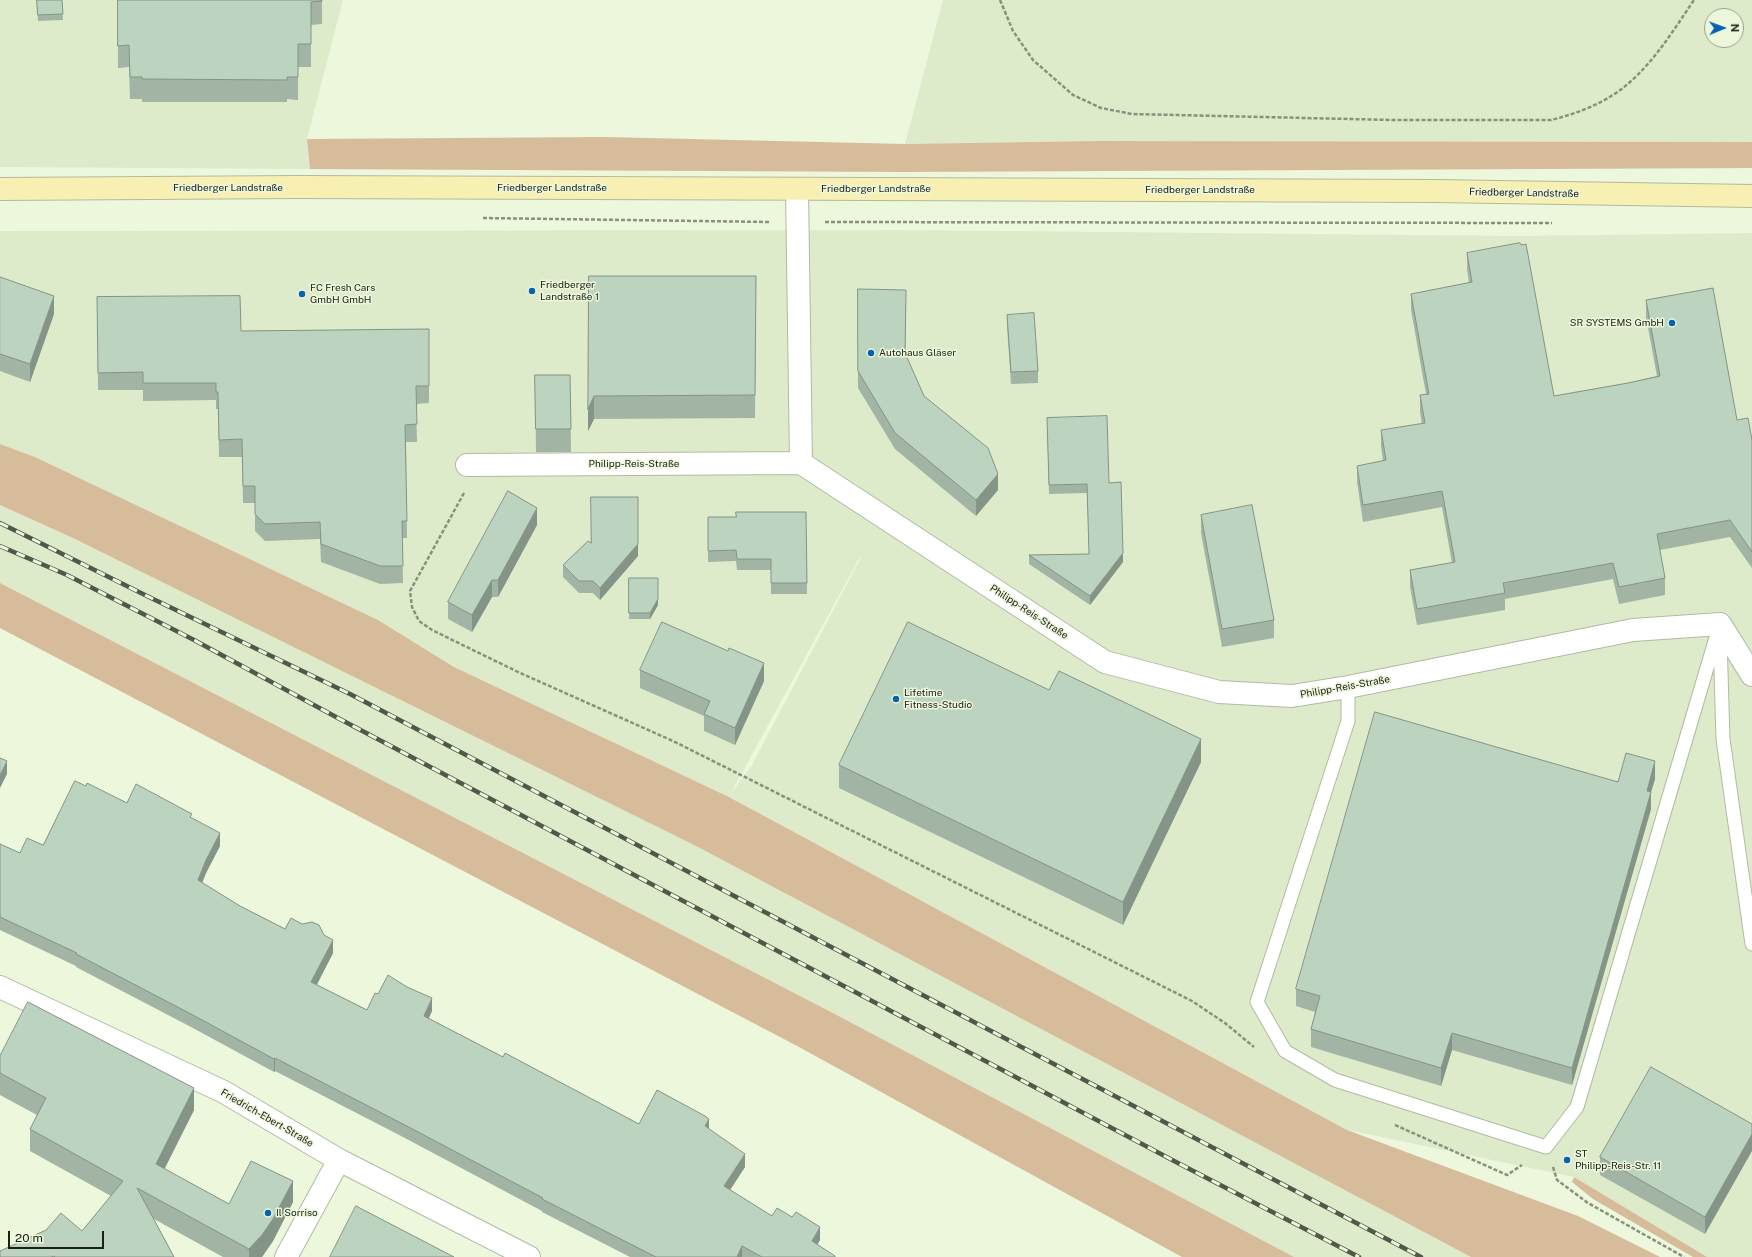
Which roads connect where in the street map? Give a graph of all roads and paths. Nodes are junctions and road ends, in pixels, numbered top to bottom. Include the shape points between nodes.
1 (1000, 0) edge
2 (1694, 0) edge
3 (798, 189) junction
4 (0, 190) edge
5 (1752, 196) edge
6 (798, 222) junction
7 (1558, 223) dead end
8 (801, 463) junction
9 (467, 465) joint
10 (1720, 624) junction
11 (1752, 675) edge
12 (1348, 687) junction
13 (1752, 944) edge
14 (0, 987) edge
15 (1255, 1047) dead end
16 (1393, 1125) dead end
17 (1546, 1148) junction
18 (339, 1160) junction
19 (286, 1257) edge
20 (529, 1257) edge
21 (1684, 1257) edge

1 - 2 path via 1013,31 1033,60 1073,95 1101,108 1132,114 1393,120 1550,120 1575,114 1604,101 1630,82 1659,50
3 - 4 main road, Friedberger Landstraße via 297,187
3 - 5 main road, Friedberger Landstraße via 1434,191
3 - 6 street
6 - 7 path
6 - 8 street
8 - 9 street, Philipp-Reis-Straße
8 - 12 street, Philipp-Reis-Straße via 1105,662 1219,692 1292,696
9 - 15 path via 466,490 410,591 412,607 419,621 432,630 518,672 673,741 1185,997
10 - 11 street
10 - 12 street, Philipp-Reis-Straße via 1633,630
10 - 13 lane via 1723,739
10 - 17 lane via 1577,1107
12 - 17 lane via 1348,721 1257,1002 1285,1051 1335,1080
14 - 18 street, Friedrich-Ebert-Straße via 224,1092
16 - 17 path via 1507,1175
17 - 21 path via 1557,1180 1588,1203
18 - 19 street
18 - 20 street, Friedrich-Ebert-Straße

